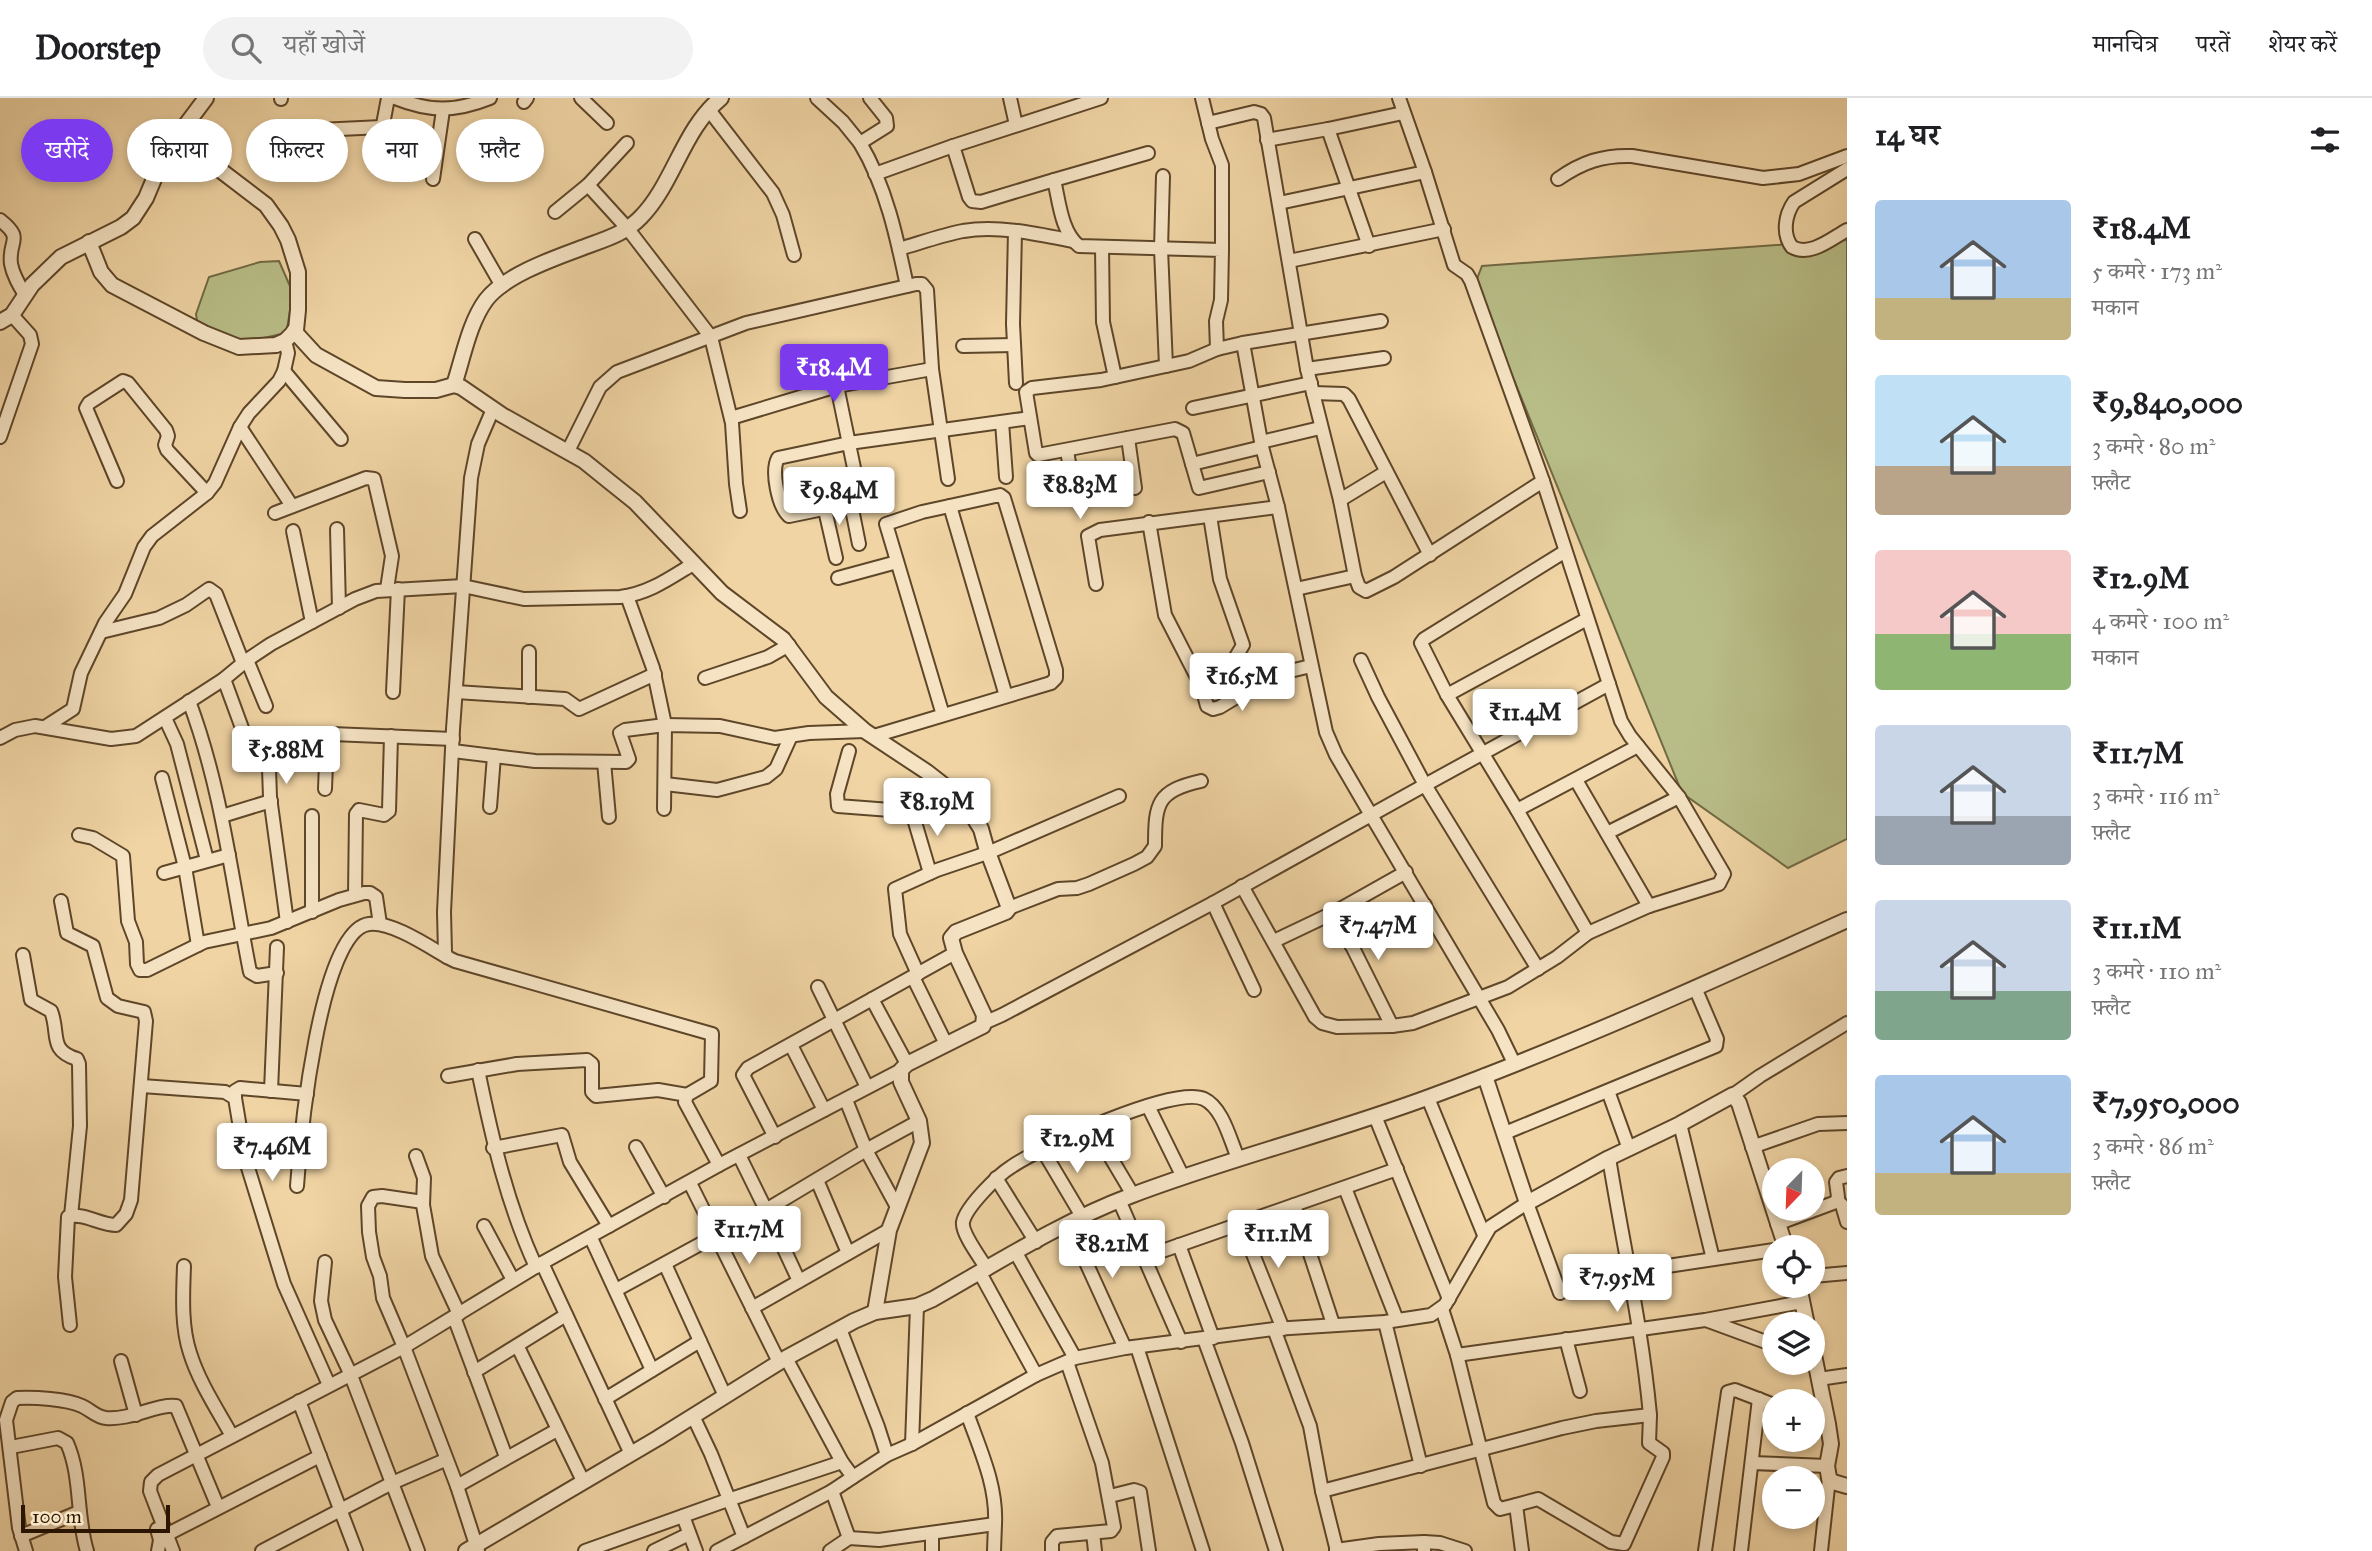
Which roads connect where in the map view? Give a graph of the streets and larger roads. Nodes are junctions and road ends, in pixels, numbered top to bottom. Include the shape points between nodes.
1 (206, 98) edge
2 (388, 98) edge
3 (395, 98) edge
4 (490, 98) edge
5 (581, 98) edge
6 (721, 98) edge
7 (817, 98) edge
8 (870, 98) edge
9 (1010, 98) edge
10 (1202, 98) edge
11 (1399, 98) edge
12 (1094, 99) edge
13 (1073, 103) edge
14 (443, 110) junction
15 (709, 110) junction
16 (1404, 113) junction
17 (190, 119) edge
18 (384, 119) edge
19 (442, 119) edge
20 (607, 122) dead end
21 (1208, 123) junction
22 (1016, 125) junction
23 (1328, 130) junction
24 (1267, 141) junction
25 (627, 143) dead end
26 (860, 143) junction
27 (953, 146) junction
28 (1148, 153) dead end
29 (1847, 156) edge
30 (1847, 169) edge
31 (1425, 172) junction
32 (875, 174) junction
33 (1163, 176) dead end
34 (232, 179) edge
35 (1558, 179) dead end
36 (1054, 180) junction
37 (153, 182) edge
38 (588, 185) junction
39 (1350, 186) junction
40 (1279, 203) junction
41 (555, 212) dead end
42 (0, 220) edge
43 (628, 229) junction
44 (1444, 229) junction
45 (1847, 230) edge
46 (1015, 232) junction
47 (475, 239) dead end
48 (1073, 241) junction
49 (89, 242) junction
50 (1369, 246) junction
51 (1102, 247) junction
52 (1161, 248) junction
53 (899, 249) junction
54 (1222, 250) junction
55 (794, 255) dead end
56 (1289, 261) junction
57 (502, 286) junction
58 (907, 286) junction
59 (25, 295) junction
60 (6, 318) edge
61 (1381, 321) dead end
62 (1301, 333) junction
63 (290, 336) junction
64 (712, 337) junction
65 (1243, 343) junction
66 (1014, 345) junction
67 (963, 346) dead end
68 (1217, 349) junction
69 (1384, 358) dead end
70 (1166, 366) junction
71 (932, 369) junction
72 (1307, 369) junction
73 (284, 371) junction
74 (1115, 377) junction
75 (1016, 383) dead end
76 (454, 385) junction
77 (837, 386) junction
78 (1312, 388) junction
79 (1251, 394) junction
80 (1193, 408) dead end
81 (493, 409) junction
82 (731, 418) junction
83 (1030, 418) junction
84 (1002, 422) junction
85 (240, 427) junction
86 (1320, 428) junction
87 (940, 430) junction
88 (0, 437) edge
89 (1128, 438) junction
90 (341, 439) dead end
91 (849, 443) junction
92 (1261, 444) junction
93 (568, 451) junction
94 (1067, 451) junction
95 (1192, 464) junction
96 (1269, 472) junction
97 (1386, 472) junction
98 (1006, 477) dead end
99 (948, 479) dead end
100 (117, 481) dead end
101 (1543, 481) junction
102 (1135, 488) dead end
103 (207, 493) junction
104 (1075, 497) dead end
105 (1340, 500) junction
106 (851, 504) junction
107 (292, 506) junction
108 (950, 506) junction
109 (1278, 507) junction
110 (825, 510) junction
111 (740, 512) dead end
112 (275, 513) dead end
113 (1210, 516) junction
114 (1149, 523) junction
115 (337, 529) dead end
116 (293, 531) dead end
117 (859, 544) dead end
118 (1564, 552) junction
119 (1430, 555) junction
120 (836, 558) dead end
121 (897, 562) junction
122 (693, 564) junction
123 (1355, 576) junction
124 (838, 578) dead end
125 (1096, 584) dead end
126 (463, 586) junction
127 (393, 589) junction
128 (1296, 589) junction
129 (627, 596) junction
130 (339, 608) junction
131 (1587, 619) junction
132 (312, 622) junction
133 (101, 632) junction
134 (789, 645) junction
135 (529, 652) dead end
136 (1361, 660) dead end
137 (245, 661) junction
138 (1311, 666) junction
139 (654, 674) junction
140 (705, 678) dead end
141 (224, 679) junction
142 (1609, 684) junction
143 (1202, 687) junction
144 (393, 692) dead end
145 (456, 692) junction
146 (1447, 695) junction
147 (1006, 696) junction
148 (529, 697) junction
149 (189, 701) junction
150 (266, 706) dead end
151 (943, 715) junction
152 (165, 718) junction
153 (665, 725) junction
154 (45, 727) junction
155 (870, 734) junction
156 (391, 736) junction
157 (791, 736) junction
158 (0, 738) edge
159 (453, 745) junction
160 (1638, 746) junction
161 (849, 751) dead end
162 (1482, 754) junction
163 (494, 756) junction
164 (604, 762) junction
165 (162, 778) dead end
166 (1576, 780) junction
167 (1201, 781) dead end
168 (665, 784) junction
169 (1426, 785) junction
170 (325, 789) dead end
171 (1119, 796) dead end
172 (1679, 797) junction
173 (963, 800) junction
174 (271, 801) junction
175 (490, 807) dead end
176 (664, 810) dead end
177 (1517, 810) junction
178 (912, 812) junction
179 (1371, 814) junction
180 (222, 816) junction
181 (312, 816) dead end
182 (609, 817) dead end
183 (1607, 834) junction
184 (79, 835) dead end
185 (990, 852) junction
186 (229, 855) junction
187 (206, 860) junction
188 (185, 867) junction
189 (1406, 872) junction
190 (164, 873) dead end
191 (930, 873) junction
192 (1242, 886) junction
193 (355, 895) junction
194 (61, 901) dead end
195 (1213, 903) junction
196 (1425, 905) junction
197 (1649, 906) junction
198 (1009, 908) junction
199 (312, 912) junction
200 (1335, 912) junction
201 (1847, 920) edge
202 (287, 922) junction
203 (380, 924) junction
204 (1588, 933) junction
205 (245, 934) junction
206 (1274, 942) junction
207 (198, 945) junction
208 (1351, 945) junction
209 (277, 947) dead end
210 (955, 953) junction
211 (23, 955) dead end
212 (447, 957) junction
213 (1538, 969) junction
214 (277, 972) junction
215 (916, 976) junction
216 (818, 987) dead end
217 (1696, 989) junction
218 (1254, 990) dead end
219 (872, 999) junction
220 (1479, 999) junction
221 (836, 1020) junction
222 (984, 1023) junction
223 (1847, 1023) edge
224 (1392, 1026) junction
225 (946, 1044) junction
226 (791, 1045) junction
227 (1512, 1057) junction
228 (904, 1067) junction
229 (478, 1070) junction
230 (448, 1076) dead end
231 (1486, 1076) junction
232 (142, 1086) junction
233 (867, 1087) junction
234 (271, 1091) junction
235 (1608, 1091) junction
236 (307, 1094) junction
237 (687, 1095) junction
238 (1733, 1095) junction
239 (235, 1098) junction
240 (1428, 1098) junction
241 (846, 1100) junction
242 (1148, 1106) junction
243 (824, 1110) junction
244 (1375, 1116) junction
245 (919, 1121) junction
246 (1847, 1123) edge
247 (1680, 1124) junction
248 (1092, 1126) junction
249 (1505, 1133) junction
250 (775, 1137) junction
251 (494, 1147) junction
252 (636, 1147) dead end
253 (1752, 1147) junction
254 (1042, 1149) junction
255 (1629, 1149) junction
256 (866, 1150) junction
257 (740, 1155) junction
258 (416, 1157) dead end
259 (1238, 1158) junction
260 (1609, 1158) junction
261 (719, 1165) junction
262 (1397, 1170) junction
263 (1847, 1175) edge
264 (1183, 1177) junction
265 (996, 1178) junction
266 (817, 1180) junction
267 (690, 1183) junction
268 (298, 1186) dead end
269 (1345, 1188) junction
270 (664, 1197) junction
271 (1126, 1198) junction
272 (1837, 1200) junction
273 (423, 1202) junction
274 (1527, 1203) junction
275 (1294, 1205) junction
276 (897, 1207) junction
277 (766, 1210) junction
278 (71, 1216) junction
279 (1083, 1218) junction
280 (1847, 1222) edge
281 (1241, 1224) junction
282 (1777, 1224) junction
283 (1069, 1225) junction
284 (484, 1226) dead end
285 (609, 1226) junction
286 (890, 1230) junction
287 (1484, 1235) junction
288 (1781, 1235) edge
289 (715, 1236) junction
290 (591, 1238) junction
291 (1036, 1242) junction
292 (1179, 1245) junction
293 (848, 1253) junction
294 (1016, 1253) junction
295 (1762, 1253) edge
296 (1145, 1257) junction
297 (1713, 1259) junction
298 (325, 1262) dead end
299 (665, 1264) junction
300 (540, 1265) junction
301 (184, 1266) dead end
302 (983, 1271) junction
303 (1628, 1272) junction
304 (1847, 1273) edge
305 (1825, 1275) edge
306 (513, 1280) junction
307 (799, 1281) junction
308 (616, 1290) junction
309 (1560, 1293) dead end
310 (1801, 1298) edge
311 (1802, 1302) junction
312 (1445, 1304) junction
313 (917, 1306) junction
314 (752, 1308) junction
315 (875, 1312) junction
316 (1804, 1312) edge
317 (457, 1315) junction
318 (566, 1315) junction
319 (1705, 1320) junction
320 (1391, 1321) junction
321 (1332, 1324) junction
322 (70, 1325) dead end
323 (1641, 1328) junction
324 (840, 1329) junction
325 (1279, 1329) junction
326 (1209, 1338) junction
327 (1566, 1339) junction
328 (700, 1341) junction
329 (1762, 1341) edge
330 (1181, 1342) junction
331 (404, 1347) junction
332 (518, 1347) junction
333 (1131, 1347) junction
334 (1457, 1354) junction
335 (783, 1360) junction
336 (1071, 1360) junction
337 (121, 1361) dead end
338 (652, 1370) junction
339 (474, 1372) junction
340 (350, 1373) junction
341 (1036, 1375) junction
342 (1818, 1375) edge
343 (1847, 1375) edge
344 (1819, 1379) junction
345 (329, 1385) junction
346 (1580, 1391) dead end
347 (725, 1396) junction
348 (605, 1399) junction
349 (1759, 1399) junction
350 (1762, 1400) edge
351 (299, 1401) junction
352 (967, 1413) junction
353 (136, 1415) junction
354 (1650, 1415) junction
355 (693, 1416) junction
356 (1825, 1423) edge
357 (1828, 1424) junction
358 (3, 1428) edge
359 (557, 1430) junction
360 (232, 1436) junction
361 (912, 1444) junction
362 (10, 1447) junction
363 (1480, 1450) junction
364 (631, 1454) junction
365 (196, 1455) junction
366 (887, 1455) junction
367 (320, 1456) junction
368 (506, 1457) junction
369 (445, 1460) junction
370 (842, 1462) junction
371 (1752, 1463) junction
372 (1421, 1466) junction
373 (1828, 1472) junction
374 (853, 1477) junction
375 (583, 1481) junction
376 (392, 1483) junction
377 (457, 1486) junction
378 (1847, 1486) edge
379 (140, 1487) dead end
380 (832, 1491) junction
381 (1322, 1491) junction
382 (728, 1496) junction
383 (1110, 1496) junction
384 (1517, 1505) junction
385 (218, 1507) junction
386 (341, 1509) junction
387 (79, 1512) junction
388 (682, 1516) junction
389 (995, 1524) junction
390 (932, 1533) junction
391 (1093, 1533) junction
392 (689, 1534) junction
393 (166, 1535) junction
394 (20, 1536) junction
395 (744, 1538) junction
396 (849, 1538) junction
397 (290, 1545) edge
398 (879, 1545) edge
399 (1424, 1547) edge
400 (1624, 1547) edge
401 (473, 1549) edge
402 (1337, 1550) edge
403 (26, 1551) edge
404 (88, 1551) edge
405 (158, 1551) edge
406 (173, 1551) edge
407 (262, 1551) edge
408 (356, 1551) edge
409 (418, 1551) edge
410 (587, 1551) edge
411 (654, 1551) edge
412 (696, 1551) edge
413 (717, 1551) edge
414 (830, 1551) edge
415 (932, 1551) edge
416 (994, 1551) edge
417 (1052, 1551) edge
418 (1095, 1551) edge
419 (1149, 1551) edge
420 (1203, 1551) edge
421 (1276, 1551) edge
422 (1465, 1551) edge
423 (1522, 1551) edge
424 (1705, 1551) edge
425 (1741, 1551) edge
426 (1821, 1551) edge

1 - 17 street
2 - 18 street
3 - 14 street
4 - 14 street
5 - 20 street
6 - 15 street
7 - 26 street
8 - 26 street via 887,126
9 - 22 street
10 - 21 street
11 - 16 street
12 - 13 street
13 - 22 street
14 - 19 street
15 - 43 street via 653,202
15 - 55 street via 773,193
16 - 23 street
16 - 31 street
21 - 24 street via 1258,113 1264,118
21 - 54 street via 1222,165
22 - 27 street
23 - 24 street
23 - 39 street
24 - 40 street
25 - 38 street
26 - 32 street
27 - 32 street
27 - 36 street via 969,197 976,202
28 - 36 street
29 - 35 street via 1799,174 1763,178 1616,156 1588,162
30 - 45 street via 1794,202 1786,233 1792,247 1808,250
31 - 39 street
31 - 44 street
32 - 53 street
33 - 52 street
34 - 63 street via 266,205 288,240 298,272 298,310
36 - 48 street
37 - 49 street via 140,209 121,226
38 - 41 street
38 - 43 street
39 - 40 street
39 - 50 street
40 - 56 street
42 - 59 street via 13,230 11,265
43 - 57 street
43 - 64 street
44 - 50 street
44 - 101 street via 1454,265 1471,281
46 - 48 street
46 - 53 street via 962,231
46 - 66 street
47 - 57 street
48 - 51 street via 1083,247
49 - 59 street via 50,265
49 - 63 street via 101,272 112,285 204,333 239,347 266,346
50 - 56 street
51 - 52 street
51 - 74 street via 1103,322
52 - 54 street
52 - 70 street
53 - 58 street
54 - 68 street
56 - 62 street
57 - 76 street via 478,313
58 - 64 street via 746,323
58 - 71 street via 922,284 927,290
59 - 60 street
60 - 88 street via 30,335 32,344
61 - 62 street
62 - 65 street
62 - 72 street
63 - 73 street
63 - 76 street via 376,388 436,390
64 - 82 street
64 - 93 street via 617,372 600,387
65 - 68 street
65 - 79 street
66 - 67 street
66 - 75 street
68 - 70 street
69 - 72 street
70 - 74 street
71 - 77 street
71 - 87 street
72 - 78 street
73 - 85 street
73 - 90 street
74 - 83 street via 1028,390
76 - 81 street
77 - 82 street
77 - 91 street
78 - 79 street
78 - 86 street
78 - 97 street via 1346,396
79 - 80 street
79 - 92 street
81 - 93 street
81 - 126 street via 474,460
82 - 111 street
83 - 84 street
83 - 94 street via 1038,455
84 - 87 street
84 - 98 street
85 - 103 street via 219,477
85 - 107 street
86 - 92 street
86 - 105 street
87 - 91 street
87 - 99 street
89 - 94 street
89 - 95 street via 1179,429
89 - 102 street
91 - 106 street via 861,499
91 - 110 street via 781,457 775,463 778,492 787,515
92 - 95 street
92 - 96 street
93 - 122 street via 635,502
94 - 104 street
95 - 96 street via 1200,488
96 - 109 street
97 - 105 street
97 - 119 street
100 - 103 street via 86,408 122,380 166,430 167,450
101 - 118 street
101 - 119 street
103 - 133 street via 147,542 125,594
105 - 123 street
106 - 110 street
106 - 117 street
107 - 112 street
107 - 127 street via 374,479 392,556
108 - 121 street via 887,522
108 - 147 street
108 - 147 street via 997,495 1004,498 1056,670 1051,683
109 - 113 street
109 - 128 street
110 - 120 street
113 - 114 street
113 - 143 street via 1220,579 1243,645 1234,660
114 - 125 street via 1088,536
114 - 143 street via 1165,615
115 - 130 street
116 - 132 street
118 - 131 street
118 - 146 street via 1424,639 1422,646
119 - 123 street via 1366,591
121 - 124 street
121 - 151 street
122 - 129 street
122 - 134 street
123 - 128 street
126 - 127 street
126 - 129 street via 524,598
126 - 145 street
127 - 130 street via 368,593
127 - 144 street
128 - 138 street
129 - 139 street
130 - 132 street
131 - 142 street
131 - 146 street
132 - 137 street
133 - 137 street via 159,618 209,589 216,594
133 - 154 street via 81,673 73,709
134 - 140 street
134 - 155 street via 817,687
135 - 148 street
136 - 169 street
137 - 141 street
137 - 150 street
138 - 143 street via 1273,676 1216,708 1206,704
138 - 179 street via 1330,742
139 - 148 street via 579,709 565,699
139 - 153 street
141 - 149 street
141 - 174 street via 246,739 268,737
142 - 160 street via 1621,721
142 - 162 street
145 - 148 street
145 - 159 street
146 - 162 street
147 - 151 street
149 - 152 street
149 - 180 street
151 - 155 street
152 - 154 street via 136,736 111,739
152 - 187 street via 177,744
153 - 157 street via 720,726 775,738
153 - 164 street via 622,730 629,762
153 - 168 street
154 - 158 street via 26,727
155 - 157 street
155 - 173 street
156 - 159 street
156 - 170 street via 328,736
156 - 193 street via 388,811 384,815 359,810 356,814
157 - 168 street via 776,769 766,777 717,790
159 - 163 street
159 - 212 street via 443,943
160 - 166 street
160 - 172 street
161 - 178 street via 838,806
162 - 169 street
162 - 177 street
163 - 164 street
163 - 175 street
164 - 182 street
165 - 188 street
166 - 177 street
166 - 183 street
167 - 198 street via 1180,786 1164,797 1155,816 1155,846 1147,857 1083,886 1058,889
168 - 176 street
169 - 179 street
169 - 213 street
171 - 185 street
172 - 183 street
172 - 197 street via 1724,878 1709,888
173 - 178 street via 948,813
173 - 185 street
174 - 180 street
174 - 202 street
177 - 204 street
178 - 191 street
179 - 189 street
179 - 192 street
180 - 186 street
181 - 199 street
183 - 197 street
184 - 207 street via 123,856 128,921 140,970
185 - 191 street
185 - 198 street
186 - 187 street
186 - 205 street
187 - 188 street
188 - 190 street
188 - 207 street
189 - 196 street
189 - 200 street
191 - 215 street via 894,892 900,934
192 - 195 street
192 - 206 street
193 - 199 street
193 - 203 street via 376,897
194 - 232 street via 66,933 93,946 107,998 146,1016
195 - 218 street
195 - 222 street
196 - 208 street
196 - 220 street
197 - 204 street
198 - 210 street via 957,932 951,938
199 - 202 street
200 - 206 street
200 - 208 street
201 - 217 street
202 - 205 street
203 - 212 street
203 - 236 street via 359,927 337,960 324,1002
204 - 213 street
205 - 207 street
205 - 214 street via 250,972 257,976
206 - 224 street via 1319,1021 1337,1027
208 - 224 street
209 - 214 street
210 - 215 street
210 - 222 street via 982,1009
211 - 278 street via 31,1000 51,1011 60,1051 79,1064
212 - 237 street via 712,1034 711,1082
213 - 220 street
214 - 234 street
215 - 219 street
215 - 225 street
216 - 221 street
217 - 227 street
217 - 235 street via 1716,1046
219 - 221 street
219 - 228 street
220 - 224 street
220 - 227 street
221 - 226 street
221 - 233 street
222 - 225 street
223 - 238 street
225 - 228 street
226 - 243 street
226 - 250 street via 748,1068 743,1076
227 - 231 street
228 - 233 street
228 - 245 street via 901,1082
229 - 230 street
229 - 237 street via 587,1060 592,1064 592,1093 596,1096 658,1090
229 - 251 street
231 - 240 street
231 - 249 street
232 - 239 street via 225,1092
232 - 278 street via 133,1193 126,1214 116,1225
233 - 241 street
234 - 236 street
234 - 239 street via 240,1088
235 - 249 street
235 - 255 street
236 - 268 street
237 - 261 street via 686,1105
238 - 247 street
238 - 253 street
239 - 345 street via 245,1158 284,1284
240 - 244 street
240 - 287 street
241 - 243 street
241 - 256 street
242 - 248 street
242 - 259 street via 1190,1097 1208,1101 1219,1114
242 - 264 street
243 - 250 street
244 - 259 street
244 - 262 street
245 - 256 street
245 - 276 street via 920,1154
246 - 253 street via 1818,1124
247 - 255 street
247 - 297 street
248 - 254 street
248 - 271 street
249 - 274 street
250 - 257 street
251 - 285 street via 562,1135 570,1162
251 - 300 street via 506,1190
252 - 270 street
253 - 282 street
254 - 265 street
254 - 279 street
255 - 260 street
256 - 266 street
256 - 276 street
257 - 261 street
257 - 277 street
258 - 273 street via 424,1178
259 - 264 street
260 - 274 street
260 - 303 street
261 - 267 street
262 - 269 street
262 - 312 street
263 - 272 street via 1836,1182
264 - 271 street
265 - 291 street
265 - 302 street via 963,1222
266 - 277 street
266 - 293 street
267 - 270 street
267 - 289 street
269 - 275 street
269 - 320 street
270 - 285 street
271 - 279 street
271 - 296 street
272 - 280 street
272 - 282 street
273 - 317 street via 432,1256
273 - 331 street via 376,1196 369,1203 373,1257 383,1298
274 - 287 street
274 - 309 street
275 - 281 street
275 - 321 street
276 - 286 street
277 - 307 street
278 - 322 street via 66,1225 65,1277
279 - 283 street
281 - 292 street
281 - 325 street
282 - 288 street
283 - 291 street
283 - 333 street
284 - 306 street
285 - 290 street
286 - 293 street
286 - 315 street
287 - 312 street
289 - 299 street
289 - 314 street
290 - 300 street
290 - 308 street
291 - 294 street
292 - 296 street
292 - 326 street
293 - 307 street
294 - 302 street
294 - 336 street
295 - 297 street
296 - 330 street
297 - 303 street
298 - 340 street via 322,1311
299 - 308 street
299 - 328 street
300 - 306 street
300 - 318 street
301 - 360 street via 189,1351
302 - 313 street
302 - 341 street
303 - 323 street
304 - 305 street
306 - 317 street
307 - 314 street
308 - 338 street
310 - 311 street
311 - 316 street
311 - 319 street
312 - 320 street via 1431,1315
312 - 334 street
313 - 315 street
313 - 361 street
314 - 335 street
315 - 324 street
317 - 331 street
317 - 339 street
318 - 332 street
318 - 348 street
319 - 323 street
319 - 329 street
320 - 321 street
320 - 372 street
321 - 325 street
323 - 327 street
323 - 354 street
324 - 335 street
324 - 366 street
325 - 326 street
325 - 381 street via 1310,1426
326 - 330 street
326 - 421 street
327 - 334 street
327 - 346 street
328 - 338 street
328 - 347 street
330 - 333 street
331 - 340 street
331 - 369 street
332 - 339 street
332 - 359 street
333 - 336 street
333 - 420 street
334 - 363 street
335 - 347 street
335 - 370 street
336 - 341 street
336 - 383 street
337 - 353 street
338 - 348 street
339 - 368 street
340 - 345 street
340 - 376 street
341 - 352 street
342 - 344 street
343 - 344 street
344 - 357 street
345 - 351 street
347 - 355 street
348 - 364 street
349 - 350 street
349 - 371 street
349 - 424 street via 1728,1392
351 - 360 street
351 - 367 street
352 - 361 street
352 - 389 street via 994,1492
353 - 358 street via 102,1417 74,1403 17,1398
353 - 365 street via 176,1406
354 - 363 street via 1562,1428
354 - 400 street via 1649,1443 1662,1457
355 - 364 street
355 - 382 street
356 - 357 street
357 - 373 street
358 - 362 street
359 - 368 street
359 - 375 street
360 - 365 street
361 - 366 street
362 - 387 street via 58,1438 67,1443
362 - 394 street
363 - 372 street
363 - 384 street via 1495,1507
364 - 375 street
365 - 385 street
365 - 393 street via 151,1482
366 - 374 street
367 - 385 street
367 - 386 street
368 - 377 street
369 - 376 street
369 - 377 street
370 - 374 street
370 - 382 street
371 - 373 street
371 - 425 street
372 - 381 street
373 - 378 street via 1837,1484
373 - 426 street
374 - 380 street
375 - 401 street
376 - 386 street
376 - 409 street
377 - 401 street
379 - 405 street via 160,1540
380 - 395 street
380 - 396 street
381 - 402 street
382 - 388 street
382 - 395 street
383 - 391 street via 1114,1528
383 - 419 street via 1140,1492
384 - 400 street via 1538,1499
384 - 423 street
385 - 393 street
386 - 397 street
386 - 408 street
387 - 394 street
387 - 404 street
388 - 392 street
388 - 410 street
389 - 390 street
389 - 416 street
390 - 398 street
390 - 415 street
391 - 417 street via 1057,1536
391 - 418 street
392 - 411 street
392 - 412 street
393 - 406 street
394 - 403 street
395 - 413 street
396 - 398 street
396 - 414 street
397 - 407 street
399 - 402 street via 1379,1544
399 - 422 street via 1440,1543

